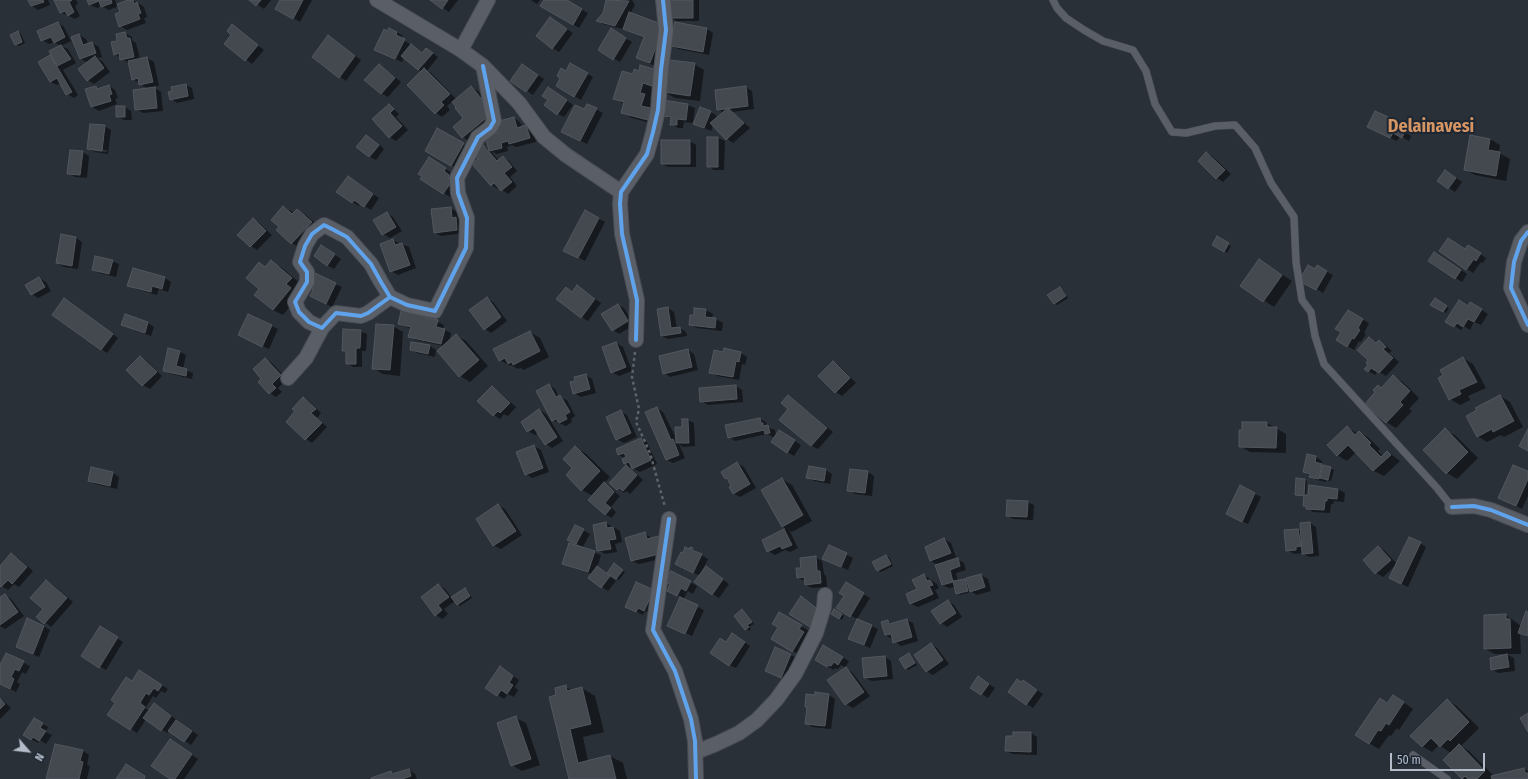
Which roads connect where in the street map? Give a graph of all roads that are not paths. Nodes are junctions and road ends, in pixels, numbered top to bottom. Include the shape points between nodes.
1 (377, 0) edge
2 (488, 0) edge
3 (663, 0) edge
4 (1053, 0) edge
5 (461, 50) junction
6 (483, 66) junction
7 (621, 192) junction
8 (1528, 232) edge
9 (390, 296) junction
10 (1528, 325) edge
11 (322, 328) junction
12 (636, 340) road end
13 (288, 378) dead end
14 (1452, 507) joint
15 (669, 518) road end
16 (1528, 525) edge
17 (825, 595) dead end
18 (696, 752) junction
19 (1413, 755) dead end
20 (696, 779) edge
21 (1447, 779) edge

1 - 5 street
2 - 5 street
3 - 7 street via 666,30 658,110 647,154
4 - 14 lane via 1066,18 1084,30 1103,41 1133,50 1146,71 1154,104 1172,132 1186,133 1215,126 1235,125 1255,148 1271,183 1294,217 1296,262 1302,300 1311,312 1324,364
5 - 6 street
6 - 7 street via 519,103 544,137
6 - 9 street via 494,121 490,128 478,137 457,178 458,193 467,218 466,248 435,311 407,305
7 - 12 street via 622,234 638,300
8 - 10 street via 1521,241 1514,262 1511,288
9 - 11 street via 361,316 336,312
9 - 11 street via 371,264 347,237 324,225 312,234 305,246 300,262 307,272 307,282 295,302 299,312 309,322
11 - 13 street via 306,358
14 - 16 street via 1485,508
15 - 18 street via 653,630 676,671 691,719
17 - 18 street via 816,633 795,674 776,700 757,720 739,733
18 - 20 street
19 - 21 lane

